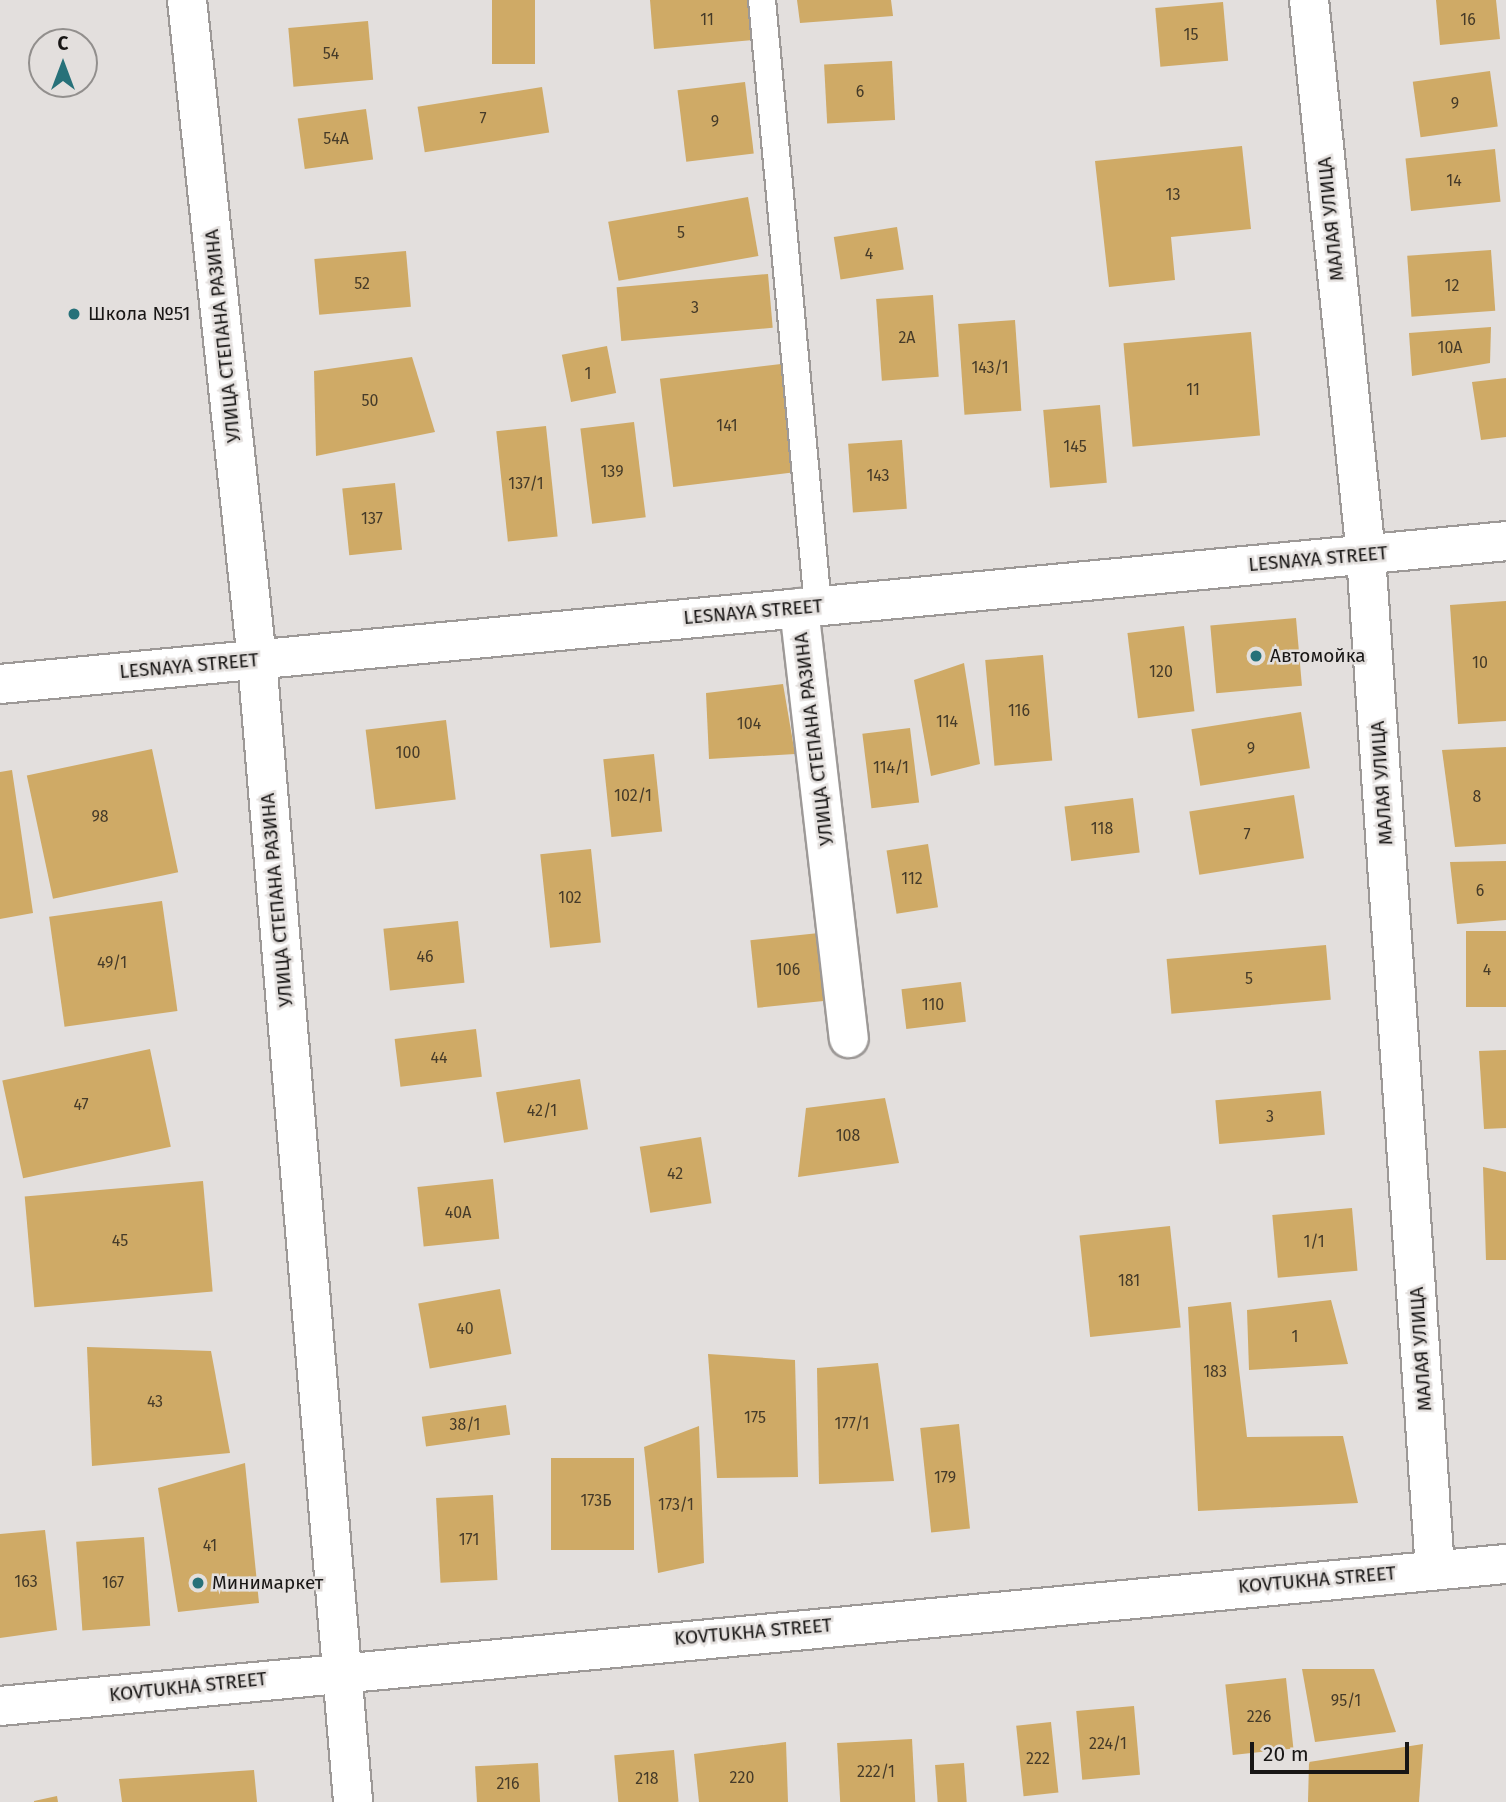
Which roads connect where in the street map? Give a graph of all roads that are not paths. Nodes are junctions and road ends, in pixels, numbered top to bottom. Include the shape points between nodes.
1 (187, 0) edge
2 (762, 0) edge
3 (1309, 0) edge
4 (1506, 541) edge
5 (1366, 555) junction
6 (808, 607) junction
7 (257, 660) junction
8 (0, 684) edge
9 (849, 1038) dead end
10 (1506, 1564) edge
11 (1435, 1569) junction
12 (339, 1671) junction
13 (0, 1706) edge
14 (354, 1802) edge

1 - 7 street, УЛИЦА СТЕПАНА РАЗИНА
2 - 6 lane
3 - 5 street, МАЛАЯ УЛИЦА
4 - 5 street, LESNAYA STREET
5 - 6 street, LESNAYA STREET
5 - 11 street, МАЛАЯ УЛИЦА
6 - 7 street, LESNAYA STREET
6 - 9 street, УЛИЦА СТЕПАНА РАЗИНА
7 - 8 street, LESNAYA STREET
7 - 12 street, УЛИЦА СТЕПАНА РАЗИНА
10 - 11 street, KOVTUKHA STREET
11 - 12 street, KOVTUKHA STREET
12 - 13 street, KOVTUKHA STREET
12 - 14 street, УЛИЦА СТЕПАНА РАЗИНА

